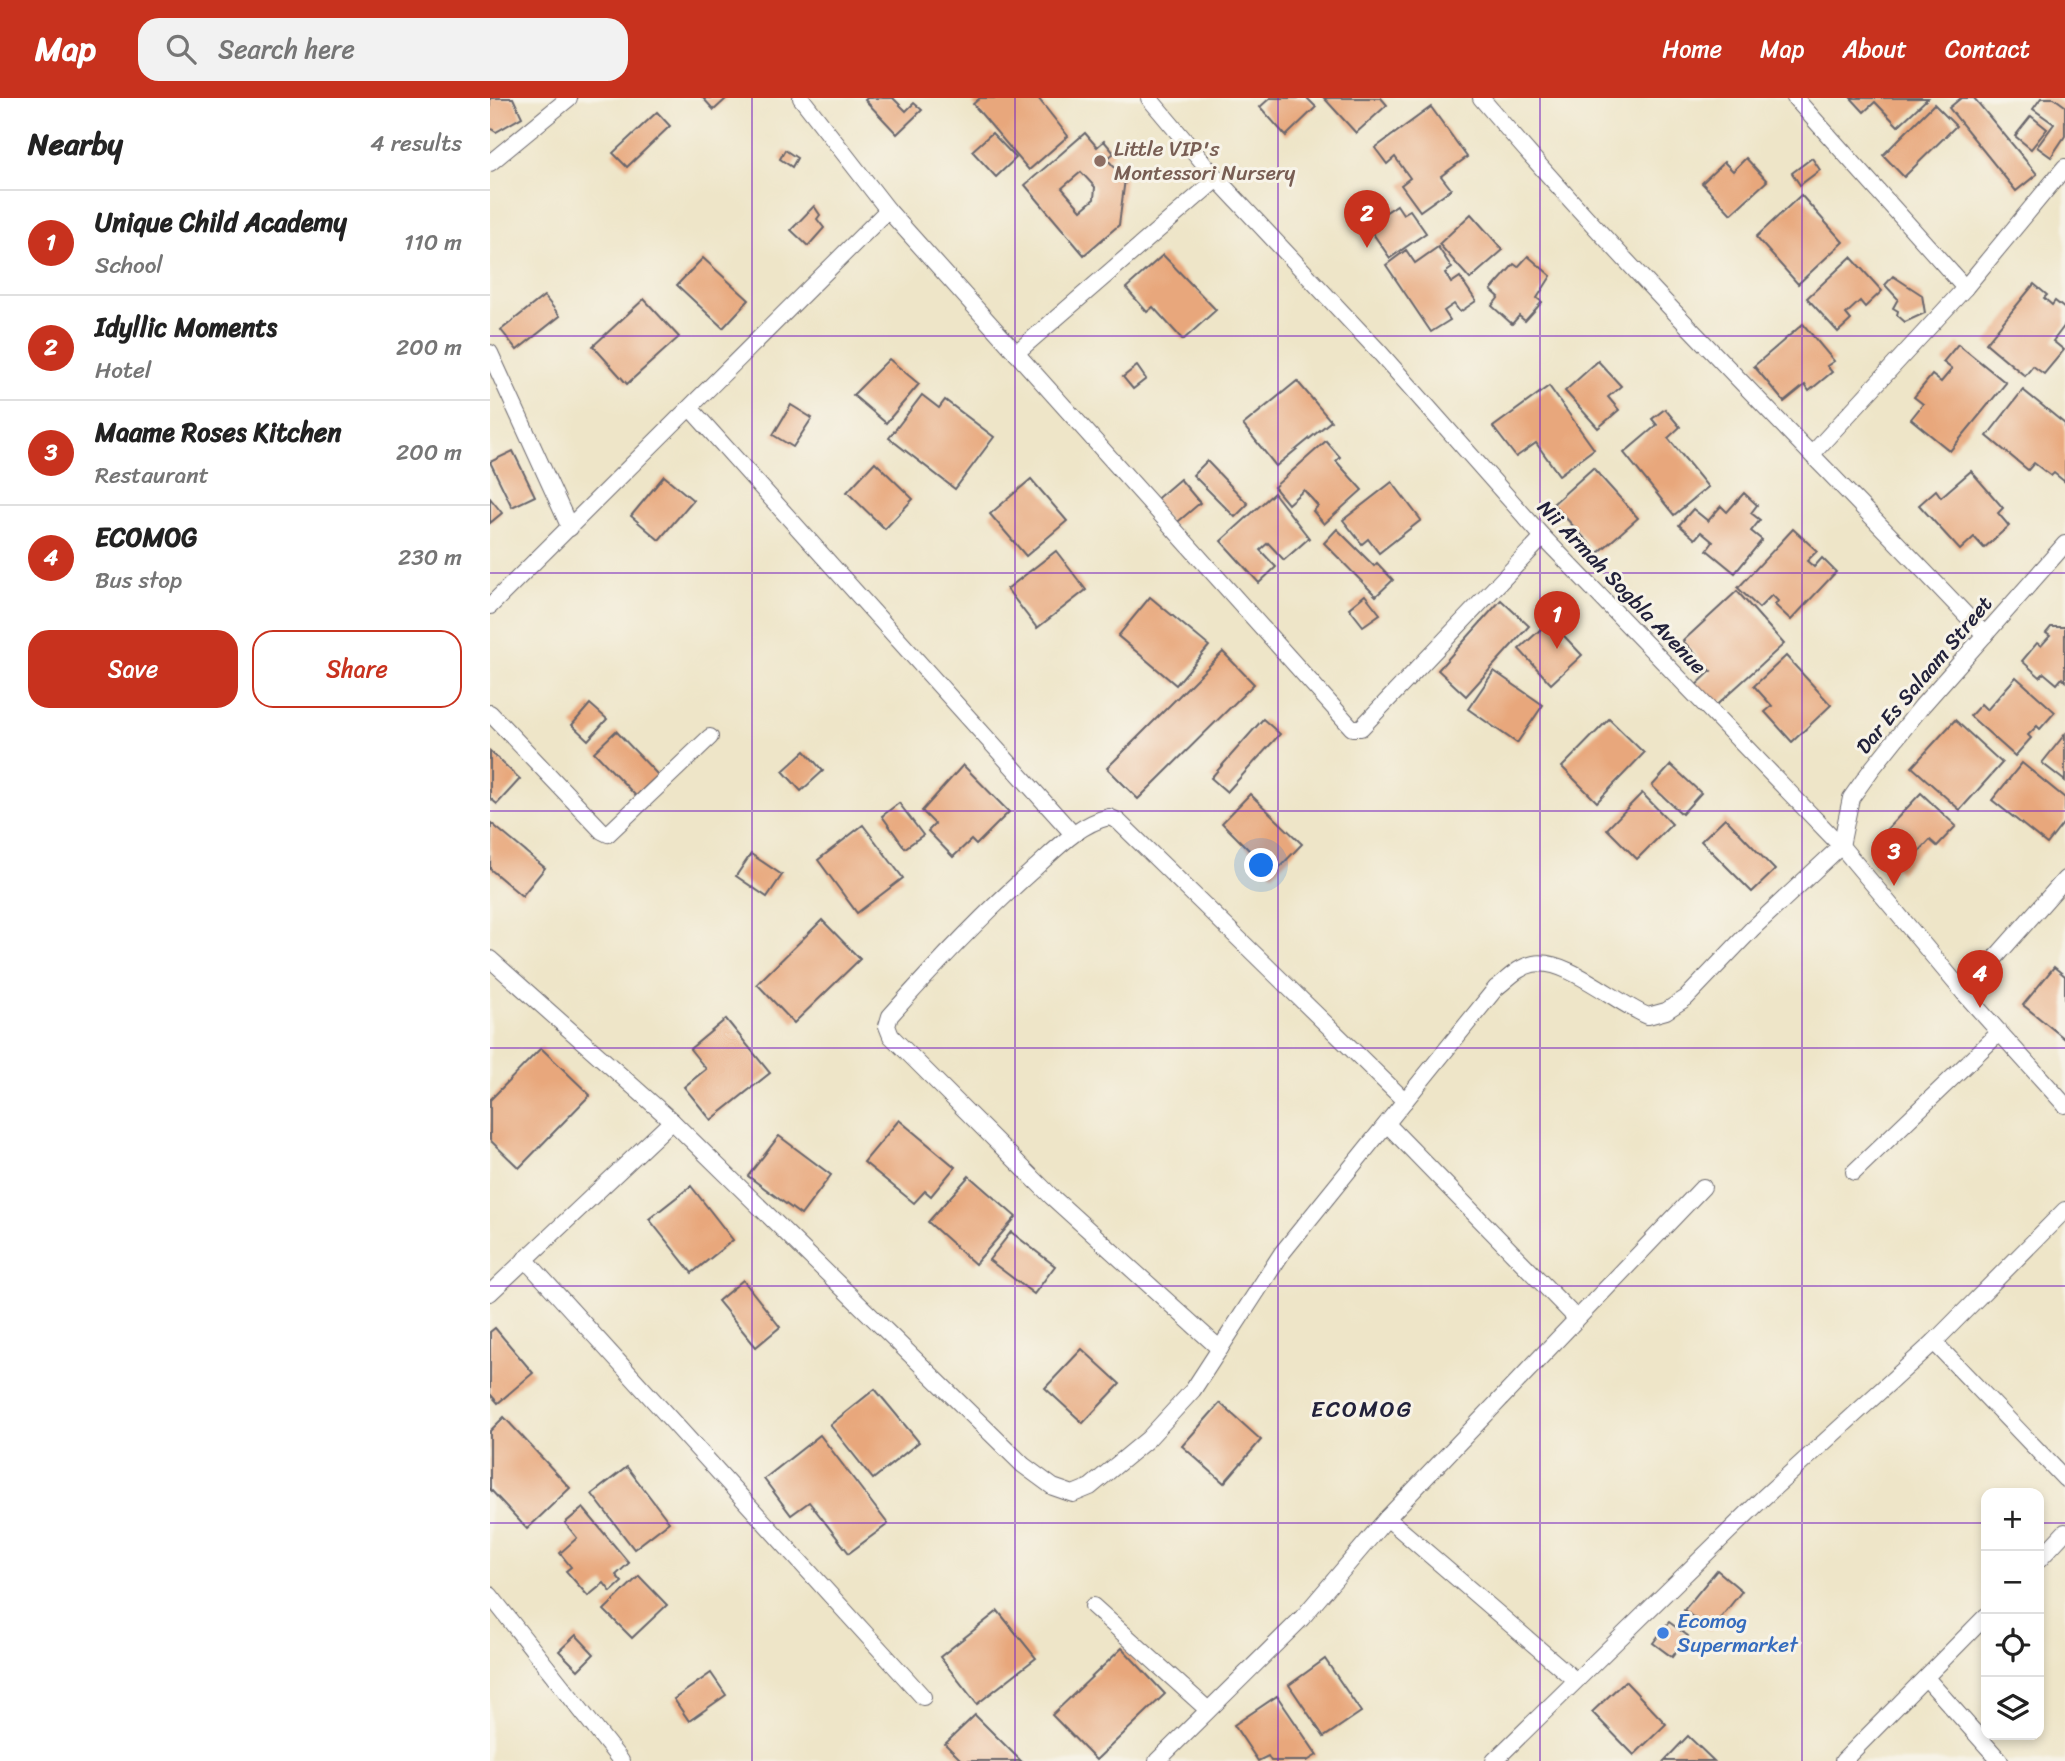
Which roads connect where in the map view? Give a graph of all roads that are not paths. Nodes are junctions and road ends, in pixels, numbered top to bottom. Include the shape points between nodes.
1 (569, 98) edge
2 (801, 98) edge
3 (1149, 98) edge
4 (1480, 98) edge
5 (1794, 98) edge
6 (490, 163) edge
7 (2065, 167) edge
8 (1217, 179) junction
9 (888, 210) junction
10 (1965, 288) junction
11 (1016, 353) junction
12 (490, 354) edge
13 (690, 408) junction
14 (1813, 453) junction
15 (570, 527) junction
16 (1543, 537) junction
17 (2065, 544) edge
18 (490, 606) edge
19 (1985, 635) junction
20 (490, 713) edge
21 (710, 737) dead end
22 (1073, 834) junction
23 (1841, 846) junction
24 (2065, 879) edge
25 (490, 959) edge
26 (1964, 993) junction
27 (1999, 1032) junction
28 (1405, 1101) junction
29 (2065, 1105) edge
30 (672, 1121) junction
31 (1387, 1124) junction
32 (1854, 1172) dead end
33 (1703, 1187) dead end
34 (2065, 1210) edge
35 (525, 1259) junction
36 (490, 1293) edge
37 (1576, 1318) junction
38 (1934, 1342) junction
39 (1220, 1349) junction
40 (2065, 1479) edge
41 (1387, 1518) junction
42 (2065, 1532) edge
43 (2044, 1555) edge
44 (490, 1595) edge
45 (1093, 1606) dead end
46 (1981, 1621) edge
47 (1927, 1678) junction
48 (1575, 1680) junction
49 (923, 1697) dead end
50 (1207, 1709) junction
51 (621, 1761) edge
52 (1157, 1761) edge
53 (1494, 1761) edge
54 (1843, 1761) edge
55 (2000, 1761) edge

1 - 6 street
2 - 9 street
3 - 8 street, Nii Armah Sogbla Avenue
4 - 14 street via 1652,290
5 - 10 street
7 - 10 street
8 - 11 street
8 - 16 street, Nii Armah Sogbla Avenue
9 - 11 street
9 - 13 street
10 - 14 street
11 - 16 street via 1352,728 1361,728
12 - 15 street
13 - 15 street
13 - 22 street
14 - 19 street
15 - 18 street
16 - 23 street, Nii Armah Sogbla Avenue
17 - 19 street, Dar Es Salaam Street
19 - 23 street, Dar Es Salaam Street via 1871,770 1852,798
20 - 21 street via 608,834
22 - 28 street via 1100,819 1118,821
22 - 39 street via 953,945 890,1016 887,1026 891,1036 1051,1196
23 - 26 street, Nii Armah Sogbla Avenue
23 - 28 street via 1686,998 1667,1011 1648,1016 1633,1010 1556,966 1535,963 1518,970 1489,997
24 - 26 street
25 - 30 street
26 - 27 street, Nii Armah Sogbla Avenue
27 - 29 street, Nii Armah Sogbla Avenue
27 - 32 street
28 - 31 street
30 - 35 street
30 - 39 street via 1023,1465 1053,1487 1073,1494 1112,1470 1193,1390
31 - 37 street
31 - 39 street via 1282,1253
33 - 37 street
34 - 38 street
35 - 36 street
35 - 49 street
37 - 41 street
38 - 40 street
38 - 48 street via 1763,1498
41 - 48 street
41 - 50 street via 1284,1637
42 - 43 street
44 - 51 street
45 - 50 street
46 - 47 street
47 - 54 street
47 - 55 street
48 - 53 street
50 - 52 street

